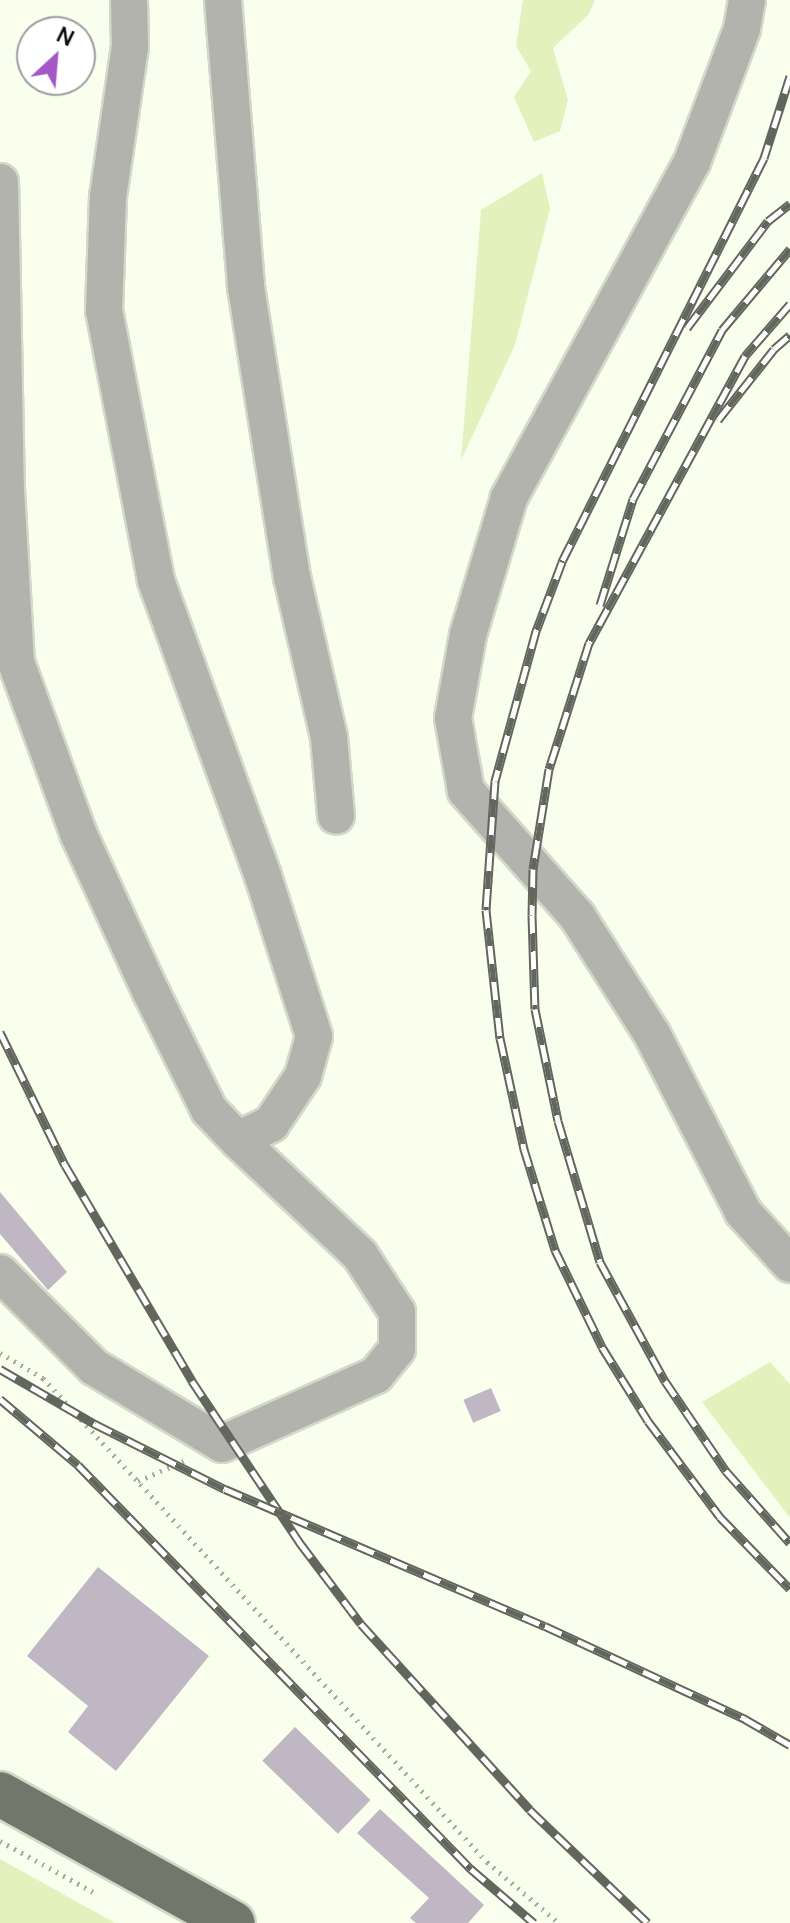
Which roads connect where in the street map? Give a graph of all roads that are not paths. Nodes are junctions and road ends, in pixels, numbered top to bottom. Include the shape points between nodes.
1 (129, 0) edge
2 (223, 0) edge
3 (747, 0) edge
4 (0, 182) edge
5 (7, 643) edge
6 (336, 816) dead end
7 (238, 1140) junction
8 (790, 1264) edge
9 (0, 1273) edge
10 (0, 1794) edge
11 (233, 1923) edge

1 - 7 street via 130,47 108,197 104,311 156,580 263,876 314,1036 303,1076 271,1124
2 - 6 street via 246,287 292,577 329,737
3 - 8 street via 742,29 692,162 509,498 468,635 453,718 466,791 577,916 652,1034 743,1212
4 - 5 street
5 - 7 street via 79,835 209,1110
7 - 9 street via 360,1255 397,1312 397,1349 376,1375 222,1444 94,1367
10 - 11 main road

